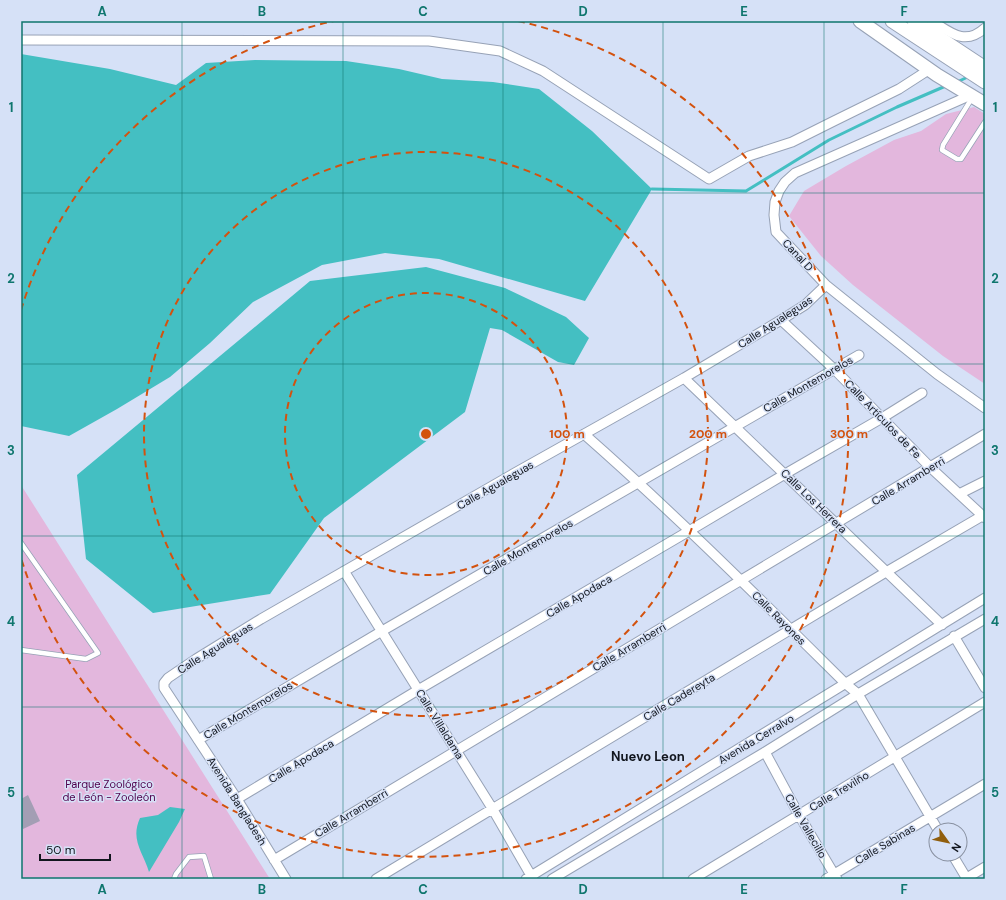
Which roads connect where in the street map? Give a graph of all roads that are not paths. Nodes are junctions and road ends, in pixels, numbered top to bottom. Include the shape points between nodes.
1 (860, 21) edge
2 (892, 21) edge
3 (914, 21) edge
4 (932, 21) edge
5 (985, 28) edge
6 (21, 40) edge
7 (985, 68) edge
8 (933, 72) junction
9 (985, 82) edge
10 (968, 94) junction
11 (985, 104) edge
12 (985, 122) edge
13 (826, 285) junction
14 (781, 320) junction
15 (859, 355) dead end
16 (834, 369) junction
17 (684, 378) junction
18 (922, 393) dead end
19 (985, 397) edge
20 (976, 401) junction
21 (985, 408) edge
22 (882, 418) junction
23 (735, 426) junction
24 (584, 434) junction
25 (985, 434) edge
26 (931, 468) junction
27 (785, 474) junction
28 (985, 481) edge
29 (639, 483) junction
30 (960, 494) junction
31 (984, 517) edge
32 (837, 523) junction
33 (690, 531) junction
34 (21, 543) edge
35 (344, 572) junction
36 (886, 572) junction
37 (741, 580) junction
38 (985, 598) edge
39 (985, 619) edge
40 (942, 625) junction
41 (791, 629) junction
42 (382, 631) junction
43 (954, 636) junction
44 (21, 650) edge
45 (164, 683) joint
46 (846, 684) junction
47 (985, 688) edge
48 (418, 690) junction
49 (858, 694) junction
50 (985, 702) edge
51 (198, 740) junction
52 (456, 750) junction
53 (765, 752) junction
54 (895, 758) junction
55 (985, 784) edge
56 (238, 800) junction
57 (492, 808) junction
58 (799, 816) junction
59 (930, 817) junction
60 (933, 822) edge
61 (274, 860) junction
62 (956, 862) edge
63 (985, 867) edge
64 (832, 877) edge
65 (530, 878) edge
66 (174, 879) edge
67 (211, 879) edge
68 (286, 879) edge
69 (376, 879) edge
70 (552, 879) edge
71 (693, 879) edge
72 (966, 879) edge

1 - 8 main road
2 - 9 main road
3 - 7 main road
4 - 5 street via 955,35 968,38
6 - 8 street via 429,41 500,51 543,71 709,178 749,156 792,142
8 - 10 main road
10 - 11 main road
10 - 12 lane via 942,150 957,160 962,159
10 - 13 street, Canal D via 796,173 785,182 775,202 776,232
13 - 14 street, Calle Agualeguas via 805,305
13 - 20 street, Canal D via 937,374
14 - 16 street, Calle Artículos de Fe
14 - 17 street, Calle Agualeguas
15 - 16 street, Calle Montemorelos
16 - 22 street, Calle Artículos de Fe
16 - 23 street, Calle Montemorelos
17 - 23 street, Calle Los Herrera
17 - 24 street, Calle Agualeguas
18 - 22 street, Calle Apodaca
19 - 20 street
20 - 21 street, Canal D
22 - 26 street, Calle Artículos de Fe
22 - 27 street, Calle Apodaca
23 - 27 street, Calle Los Herrera
23 - 29 street, Calle Montemorelos
24 - 29 street, Calle Rayones
24 - 35 street, Calle Agualeguas
25 - 26 street, Calle Arramberri
26 - 30 street, Calle Artículos de Fe
26 - 32 street, Calle Arramberri
27 - 32 street, Calle Los Herrera
27 - 33 street, Calle Apodaca
28 - 30 street
29 - 33 street, Calle Rayones
29 - 42 street, Calle Montemorelos
30 - 31 street, Calle Artículos de Fe
31 - 36 street, Calle Cadereyta
32 - 36 street, Calle Los Herrera
32 - 37 street, Calle Arramberri
33 - 37 street, Calle Rayones
33 - 48 street, Calle Apodaca
34 - 44 lane via 98,653 86,659
35 - 42 street, Calle Villaldama
35 - 45 street, Calle Agualeguas via 225,641
36 - 40 street, Calle Los Herrera
36 - 41 street, Calle Cadereyta
37 - 41 street, Calle Rayones
37 - 52 street, Calle Arramberri
38 - 40 street, Avenida Cerralvo
39 - 43 street, Avenida Cerralvo
40 - 46 street, Avenida Cerralvo
41 - 46 street, Calle Rayones
41 - 57 street, Calle Cadereyta
42 - 48 street, Calle Villaldama
42 - 51 street, Calle Montemorelos
43 - 47 street
43 - 49 street, Avenida Cerralvo
45 - 51 street, Avenida Bangladesh via 164,688
46 - 49 street, Calle Rayones
46 - 65 street, Avenida Cerralvo
48 - 52 street, Calle Villaldama
48 - 56 street, Calle Apodaca
49 - 53 street, Avenida Cerralvo
49 - 54 street, Calle Rayones
50 - 54 street, Calle Trevilño
51 - 56 street, Avenida Bangladesh
52 - 57 street, Calle Villaldama
52 - 61 street, Calle Arramberri
53 - 58 street, Calle Vallecillo
53 - 70 street, Avenida Cerralvo
54 - 58 street, Calle Trevilño
54 - 59 street, Calle Rayones
55 - 59 street, Calle Sabinas
56 - 61 street, Avenida Bangladesh
57 - 65 street, Calle Villaldama
57 - 69 street, Calle Cadereyta
58 - 64 street, Calle Vallecillo
58 - 71 street, Calle Trevilño
59 - 60 street, Calle Rayones
59 - 64 street, Calle Sabinas
61 - 68 street, Avenida Bangladesh
62 - 72 street
63 - 72 street
66 - 67 lane via 189,857 204,856

